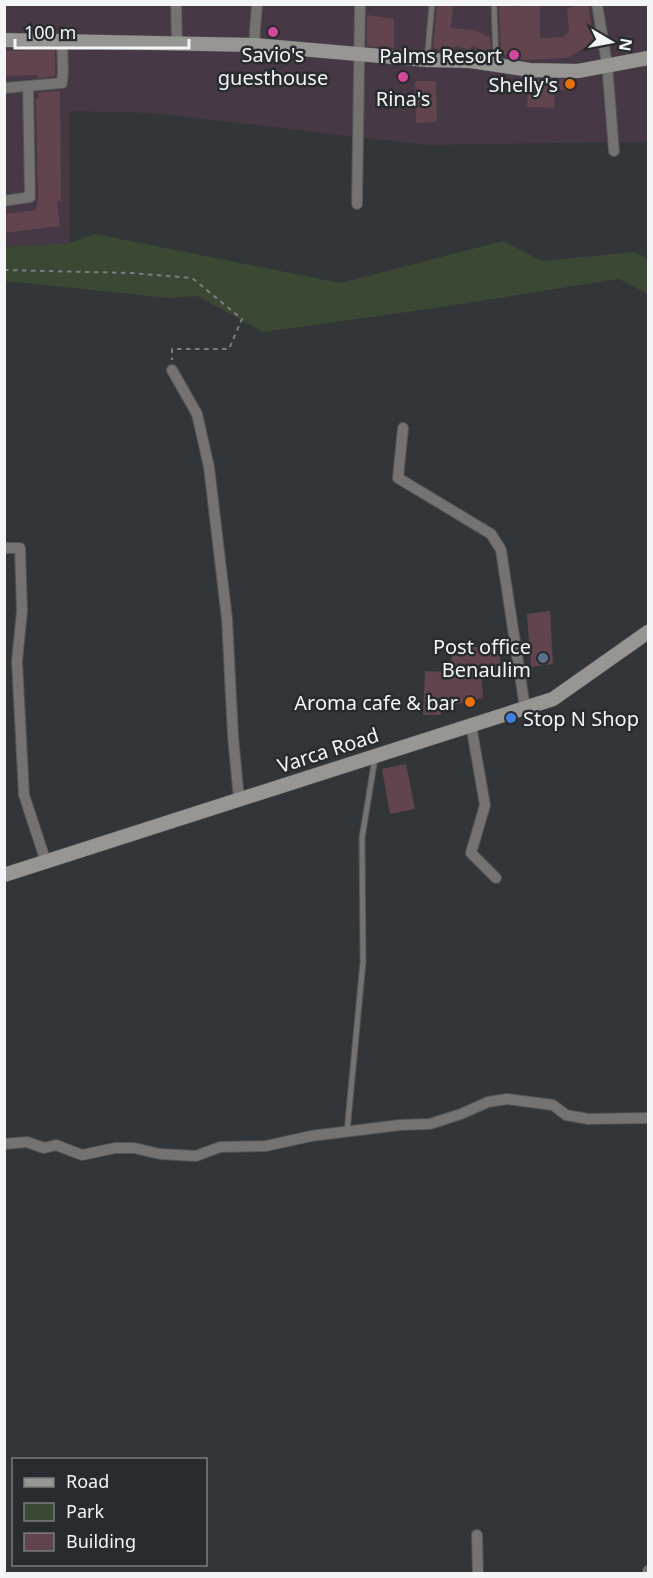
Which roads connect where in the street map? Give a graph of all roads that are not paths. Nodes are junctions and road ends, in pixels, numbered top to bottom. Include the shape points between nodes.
1 (176, 4) edge
2 (257, 4) edge
3 (360, 4) edge
4 (432, 4) edge
5 (494, 4) edge
6 (597, 4) edge
7 (4, 40) edge
8 (62, 42) junction
9 (177, 43) junction
10 (255, 45) junction
11 (360, 55) junction
12 (648, 58) edge
13 (426, 60) junction
14 (607, 64) junction
15 (496, 65) junction
16 (28, 87) junction
17 (4, 88) edge
18 (614, 151) dead end
19 (4, 201) edge
20 (357, 204) dead end
21 (172, 370) road end
22 (403, 428) dead end
23 (4, 548) edge
24 (648, 632) edge
25 (525, 708) junction
26 (471, 725) junction
27 (375, 756) junction
28 (239, 800) junction
29 (46, 862) junction
30 (4, 875) edge
31 (496, 878) dead end
32 (648, 1118) edge
33 (347, 1132) junction
34 (4, 1144) edge
35 (477, 1535) dead end
36 (478, 1574) edge

1 - 9 street
2 - 10 street
3 - 11 street
4 - 13 lane
5 - 15 lane
6 - 14 street
7 - 8 main road
8 - 9 main road
8 - 16 street via 62,83
9 - 10 main road
10 - 11 main road
11 - 13 main road
11 - 20 street
12 - 14 main road
13 - 15 main road
14 - 15 main road via 578,71
14 - 18 street
16 - 17 street
16 - 19 street via 30,198
21 - 28 street via 197,414 209,467 227,619
22 - 25 street via 398,478 490,534 501,550
23 - 29 street via 20,548 22,611 17,661 24,795
24 - 25 main road, Varca Road via 553,699
25 - 26 main road, Varca Road
26 - 27 main road, Varca Road
26 - 31 street via 485,805 471,853
27 - 28 main road, Varca Road
27 - 33 lane via 362,838 363,962
28 - 29 main road, Varca Road
29 - 30 main road, Varca Road
32 - 33 street via 588,1119 566,1115 553,1105 507,1100 488,1101 430,1124
33 - 34 street via 266,1146 220,1147 196,1156 134,1148 82,1155 56,1145 45,1148 27,1142
35 - 36 street

